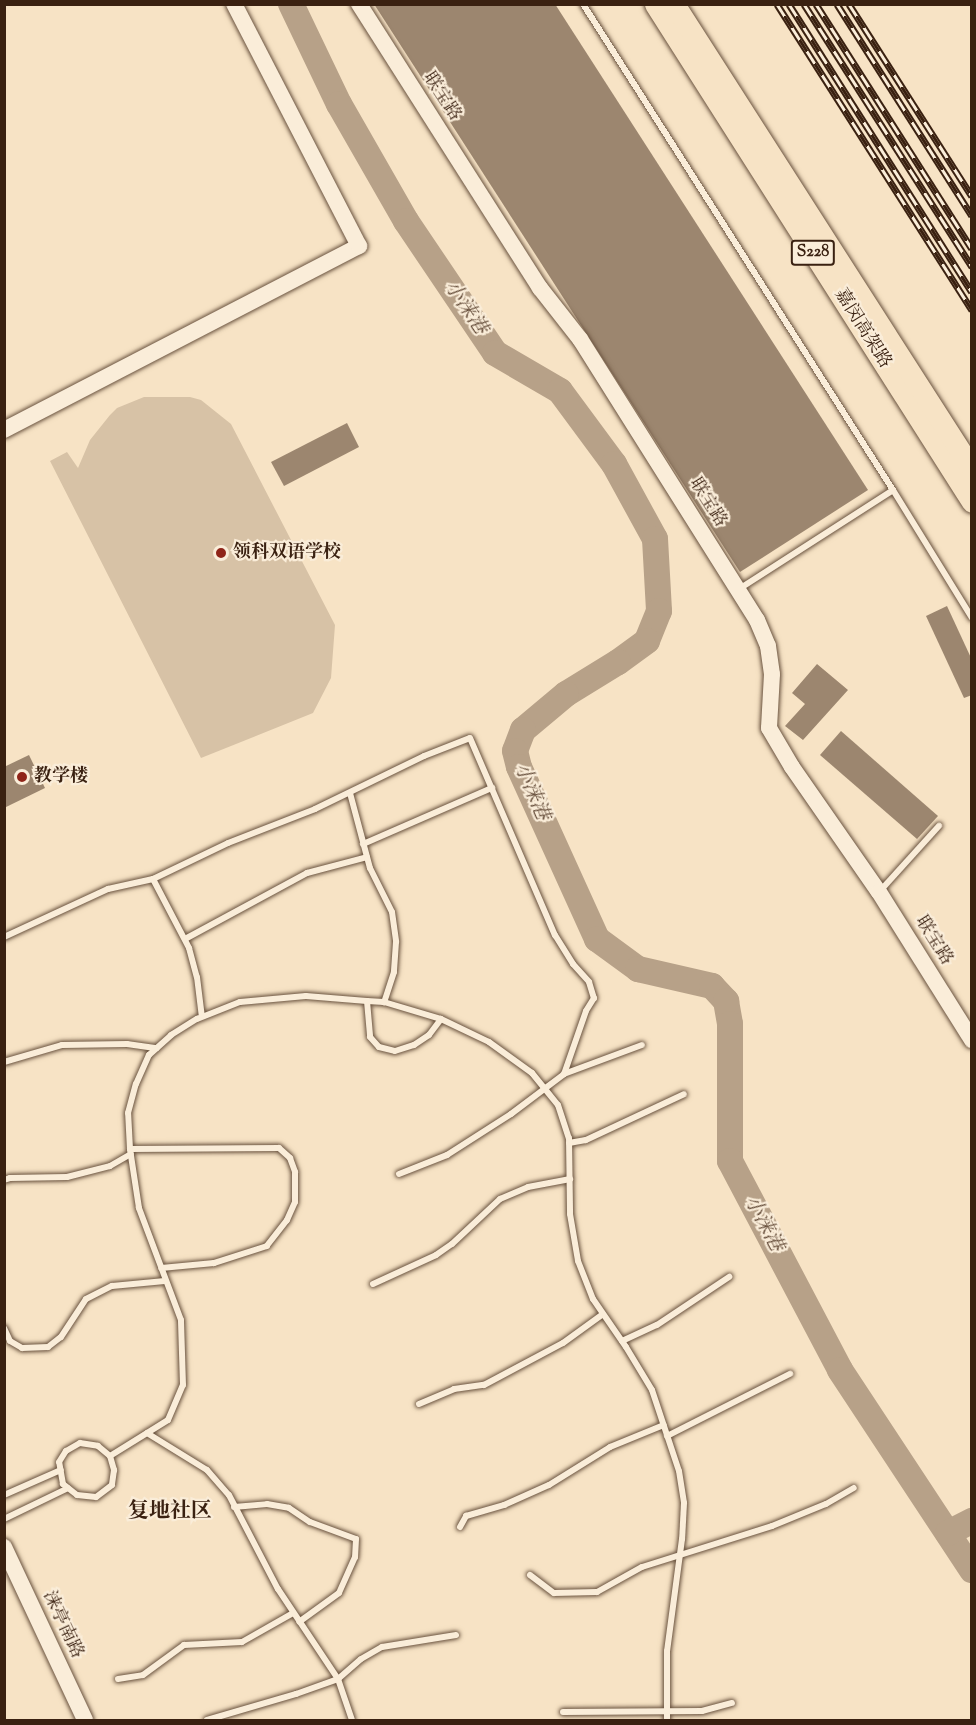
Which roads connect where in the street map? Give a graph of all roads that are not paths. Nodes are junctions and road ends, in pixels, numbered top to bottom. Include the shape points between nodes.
1 (234, 4) edge
2 (359, 4) edge
3 (583, 4) edge
4 (655, 4) edge
5 (674, 4) edge
6 (4, 430) edge
7 (972, 469) edge
8 (893, 490) junction
9 (972, 502) edge
10 (738, 589) junction
11 (972, 618) edge
12 (492, 788) junction
13 (350, 793) junction
14 (939, 826) dead end
15 (363, 844) junction
16 (367, 856) junction
17 (153, 879) junction
18 (879, 892) junction
19 (4, 937) edge
20 (185, 939) junction
21 (367, 1001) junction
22 (384, 1002) junction
23 (202, 1016) junction
24 (441, 1019) junction
25 (972, 1040) edge
26 (642, 1046) dead end
27 (157, 1048) junction
28 (4, 1062) edge
29 (564, 1074) junction
30 (545, 1089) junction
31 (684, 1094) dead end
32 (569, 1143) junction
33 (130, 1152) junction
34 (399, 1174) dead end
35 (570, 1179) junction
36 (4, 1180) edge
37 (161, 1268) junction
38 (729, 1277) dead end
39 (165, 1281) junction
40 (373, 1284) dead end
41 (603, 1314) junction
42 (4, 1328) edge
43 (622, 1341) junction
44 (790, 1374) dead end
45 (419, 1404) dead end
46 (664, 1425) junction
47 (147, 1433) junction
48 (667, 1436) junction
49 (110, 1456) junction
50 (61, 1470) junction
51 (68, 1488) junction
52 (854, 1488) dead end
53 (4, 1495) edge
54 (234, 1507) junction
55 (4, 1519) edge
56 (460, 1527) dead end
57 (4, 1546) edge
58 (680, 1553) junction
59 (530, 1575) dead end
60 (293, 1613) junction
61 (299, 1622) junction
62 (456, 1635) dead end
63 (118, 1679) dead end
64 (338, 1679) junction
65 (732, 1703) dead end
66 (563, 1712) dead end
67 (666, 1712) junction
68 (85, 1720) edge
69 (207, 1720) edge
70 (352, 1720) edge
71 (667, 1720) edge

1 - 6 street via 358,246
2 - 10 street, 联宝路 via 540,288 580,339
3 - 8 lane
4 - 9 highway, 嘉闵高架路 / S228
5 - 7 highway, 嘉闵高架路 / S228
8 - 10 lane
8 - 11 lane
10 - 18 street, 联宝路 via 768,646 772,674 769,728
12 - 13 lane via 470,738
12 - 15 lane
12 - 29 lane via 555,935 589,982 594,998
13 - 15 lane
13 - 17 lane
14 - 18 lane
15 - 16 lane
16 - 20 lane via 307,873
16 - 22 lane via 392,912 396,942
17 - 19 lane via 108,889
17 - 20 lane
18 - 25 street, 联宝路
20 - 23 lane via 197,977
21 - 22 lane
21 - 23 lane via 306,996 240,1002
21 - 24 lane via 370,1037 379,1047 395,1051 414,1046
22 - 24 lane
23 - 27 lane
24 - 30 lane via 489,1042 532,1073
26 - 29 lane
27 - 28 lane via 127,1044 62,1045
27 - 33 lane via 149,1055 136,1084 128,1113
29 - 30 lane
30 - 32 lane via 558,1105
30 - 34 lane via 447,1155
31 - 32 lane via 586,1140
32 - 35 lane
33 - 36 lane via 110,1166 67,1177
33 - 37 lane via 139,1208
33 - 37 lane via 279,1148 290,1158 295,1172 295,1202 267,1246 214,1263
35 - 40 lane via 528,1186 500,1199 436,1255
35 - 41 lane via 570,1214 578,1261 592,1299
37 - 39 lane
38 - 43 lane via 657,1325
39 - 42 lane via 112,1286 86,1299 61,1337 48,1347 22,1348 10,1341
39 - 47 lane via 181,1320 183,1385 168,1419
41 - 43 lane
41 - 45 lane via 563,1343 484,1385 454,1389
43 - 46 lane via 652,1390
44 - 48 lane
46 - 48 lane
46 - 56 lane via 610,1447 549,1485 466,1516
47 - 49 lane
47 - 54 lane via 207,1470 229,1495
48 - 58 lane via 679,1471 684,1503
49 - 50 lane via 98,1446 80,1443 66,1451 59,1462
49 - 51 lane via 114,1470 112,1485 96,1497 76,1495
50 - 51 lane via 63,1484
50 - 53 lane
51 - 55 lane
52 - 58 lane via 772,1526
54 - 60 lane
54 - 61 lane via 267,1503 289,1508 310,1522 356,1539 355,1557 339,1593
57 - 68 street, 涞亭南路
58 - 59 lane via 642,1567 597,1592 554,1593
58 - 67 lane via 667,1651
60 - 61 lane
60 - 63 lane via 242,1642 184,1645 143,1675
61 - 64 lane
62 - 64 lane via 382,1647
64 - 69 lane
64 - 70 lane
65 - 67 lane via 702,1711
66 - 67 lane
67 - 71 lane

